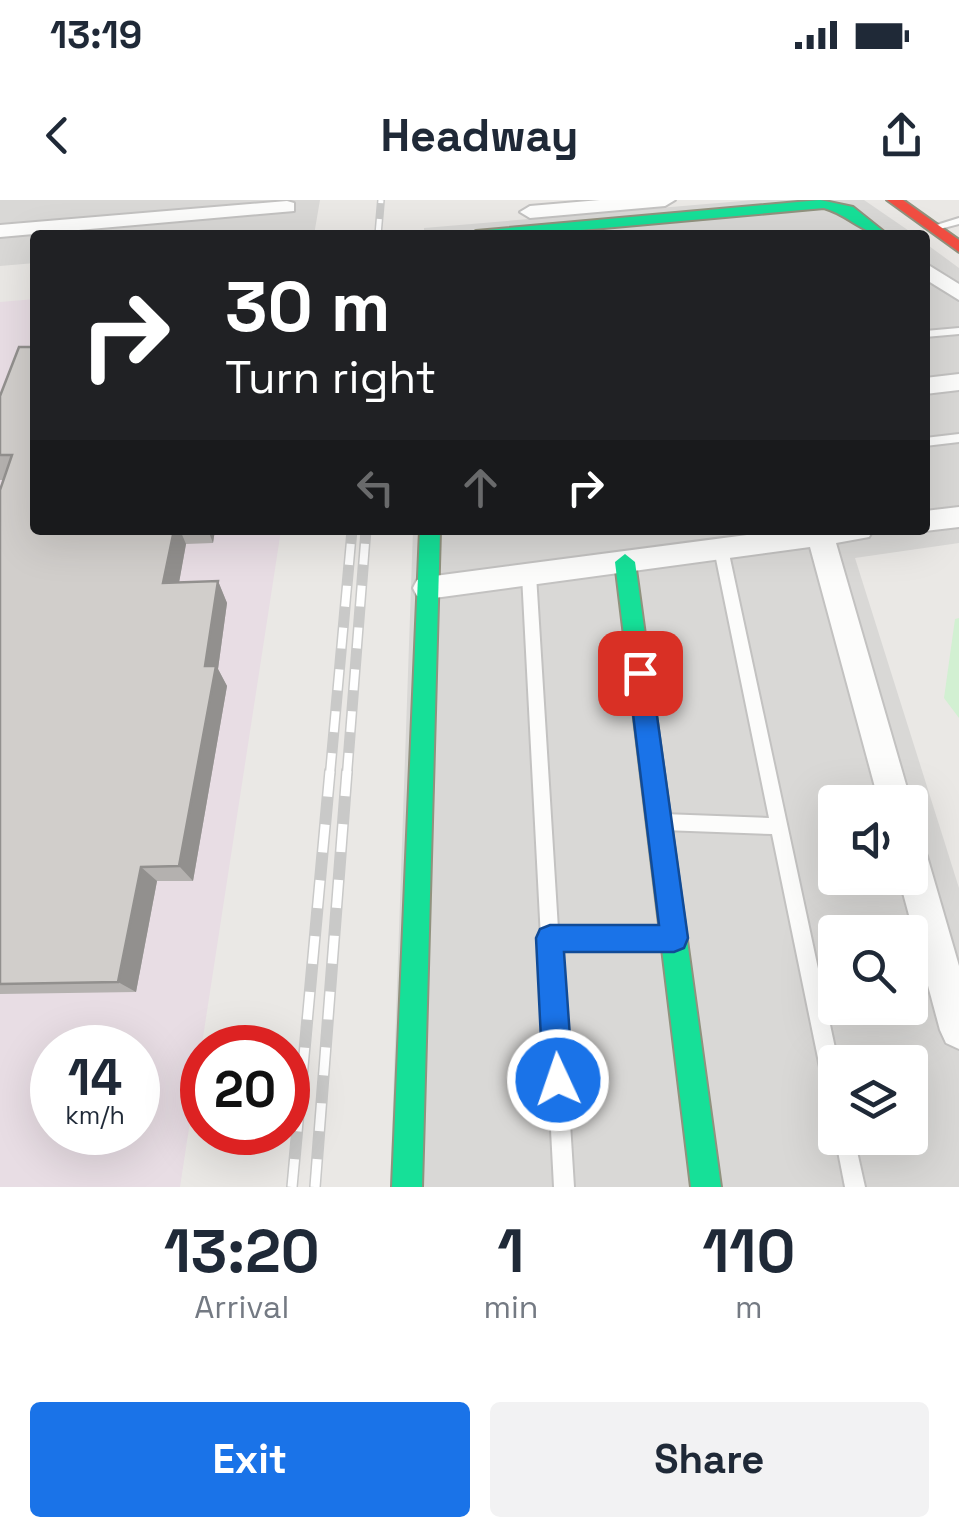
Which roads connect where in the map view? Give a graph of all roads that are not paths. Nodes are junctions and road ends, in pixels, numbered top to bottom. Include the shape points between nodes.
1 (664, 200) edge
2 (894, 200) edge
3 (288, 203) edge
4 (530, 214) edge
5 (959, 221) edge
6 (932, 228) junction
7 (241, 230) edge
8 (489, 230) edge
9 (874, 230) edge
10 (0, 231) edge
11 (959, 247) edge
12 (30, 248) edge
13 (0, 251) edge
14 (959, 331) edge
15 (930, 334) edge
16 (959, 382) edge
17 (930, 385) edge
18 (959, 438) edge
19 (930, 441) edge
20 (959, 516) edge
21 (930, 520) edge
22 (430, 535) edge
23 (817, 535) edge
24 (838, 535) edge
25 (722, 549) junction
26 (625, 562) junction
27 (529, 575) junction
28 (427, 588) junction
29 (891, 785) edge
30 (659, 822) junction
31 (779, 826) junction
32 (921, 895) edge
33 (550, 938) junction
34 (674, 938) junction
35 (959, 1030) edge
36 (825, 1045) edge
37 (848, 1155) edge
38 (407, 1187) edge
39 (564, 1187) edge
40 (706, 1187) edge
41 (855, 1187) edge

1 - 4 street
2 - 6 street
3 - 7 street via 276,227
3 - 10 street
4 - 8 street
4 - 9 street via 824,204 848,210
5 - 6 lane
6 - 11 street
12 - 13 street
14 - 15 lane
16 - 17 street
18 - 19 lane
20 - 21 street
22 - 28 street
23 - 25 street
24 - 29 street
25 - 26 street
25 - 31 lane
26 - 27 street
26 - 30 street
27 - 28 street
27 - 33 lane
28 - 38 street
30 - 31 lane
30 - 34 street
31 - 36 lane
32 - 35 street
33 - 34 lane
33 - 39 lane
34 - 40 street
37 - 41 lane

